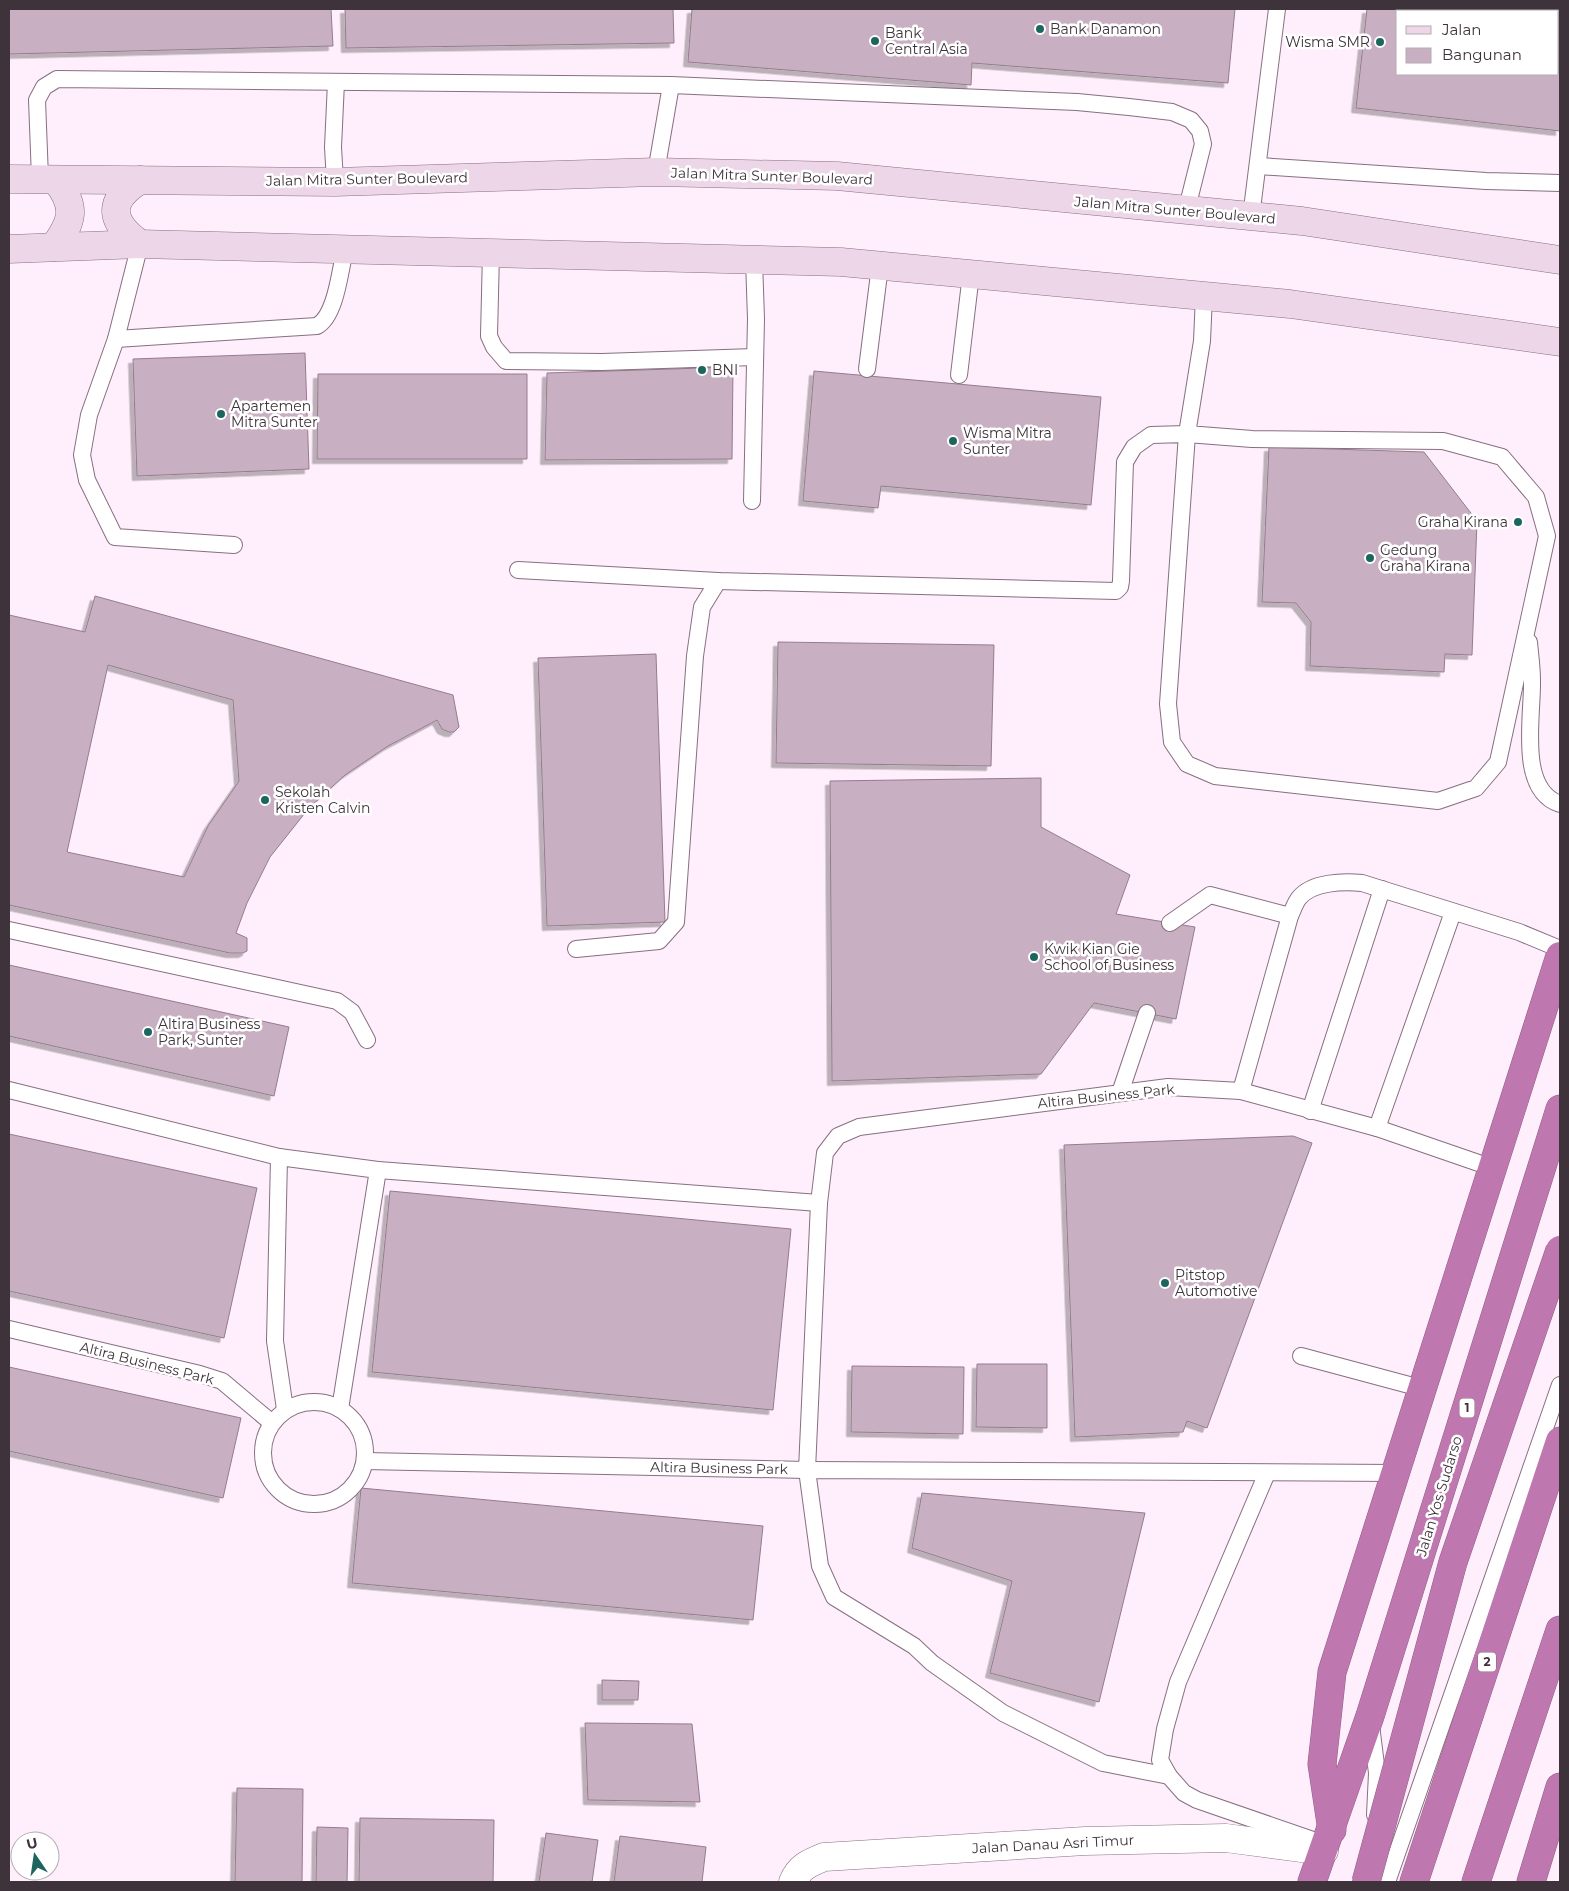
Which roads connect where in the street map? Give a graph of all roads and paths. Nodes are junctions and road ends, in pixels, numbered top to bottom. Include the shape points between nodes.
1 (1277, 9) edge
2 (336, 82) junction
3 (671, 85) junction
4 (1259, 166) junction
5 (656, 172) junction
6 (9, 179) edge
7 (48, 179) junction
8 (140, 180) junction
9 (335, 182) junction
10 (1560, 183) edge
11 (1186, 212) junction
12 (1252, 217) junction
13 (140, 244) junction
14 (54, 246) junction
15 (9, 249) edge
16 (345, 250) junction
17 (491, 253) junction
18 (754, 260) junction
19 (1560, 260) edge
20 (880, 266) junction
21 (970, 274) junction
22 (1204, 296) junction
23 (116, 339) junction
24 (1560, 342) edge
25 (755, 357) junction
26 (867, 369) dead end
27 (959, 375) dead end
28 (1187, 434) junction
29 (752, 501) dead end
30 (234, 545) dead end
31 (518, 570) dead end
32 (718, 581) junction
33 (1528, 624) junction
34 (1560, 804) edge
35 (1382, 889) junction
36 (1453, 912) junction
37 (1290, 916) junction
38 (1170, 923) dead end
39 (9, 930) edge
40 (576, 949) dead end
41 (1560, 949) edge
42 (1560, 956) edge
43 (1146, 1013) dead end
44 (367, 1040) dead end
45 (9, 1090) edge
46 (1242, 1091) junction
47 (1120, 1093) junction
48 (1560, 1109) edge
49 (1310, 1111) junction
50 (1377, 1128) junction
51 (280, 1157) junction
52 (1493, 1168) junction
53 (378, 1170) junction
54 (819, 1203) junction
55 (1560, 1250) edge
56 (9, 1329) edge
57 (1301, 1356) dead end
58 (1560, 1385) edge
59 (1424, 1389) junction
60 (285, 1409) junction
61 (340, 1409) junction
62 (272, 1423) junction
63 (1560, 1441) edge
64 (365, 1461) junction
65 (807, 1470) junction
66 (1397, 1473) junction
67 (1267, 1474) junction
68 (1560, 1630) edge
69 (1373, 1706) junction
70 (1169, 1776) junction
71 (1560, 1786) edge
72 (1328, 1842) junction
73 (793, 1882) edge
74 (1312, 1882) edge
75 (1366, 1882) edge
76 (1379, 1882) edge
77 (1387, 1882) edge
78 (1414, 1882) edge
79 (1476, 1882) edge
80 (1531, 1882) edge

1 - 4 lane
2 - 3 lane
2 - 7 lane via 56,79 44,87 37,100
2 - 9 lane
3 - 5 lane
3 - 11 lane via 1077,102 1172,112 1191,120 1200,131 1203,144
4 - 10 lane
4 - 12 lane
5 - 9 main road, Jalan Mitra Sunter Boulevard
5 - 11 main road, Jalan Mitra Sunter Boulevard via 837,176
6 - 7 main road, Jalan Mitra Sunter Boulevard
7 - 8 main road, Jalan Mitra Sunter Boulevard
7 - 14 main road via 66,193 71,213 66,230
8 - 9 main road, Jalan Mitra Sunter Boulevard
8 - 13 main road via 124,190 116,204 117,219 124,232
11 - 12 main road, Jalan Mitra Sunter Boulevard
12 - 19 main road, Jalan Mitra Sunter Boulevard
13 - 14 main road
13 - 16 main road
13 - 23 lane
14 - 15 main road
16 - 17 main road
16 - 23 lane via 330,313 317,326
17 - 18 main road
17 - 25 lane via 489,336 494,348 506,361 602,362
18 - 20 main road
18 - 25 lane
20 - 21 main road
20 - 26 lane
21 - 22 main road
21 - 27 lane
22 - 24 main road via 1290,304
22 - 28 lane via 1202,341
23 - 30 lane via 89,415 82,455 87,480 115,537
25 - 29 lane
28 - 32 lane via 1151,435 1134,447 1125,462 1121,581 1116,591
28 - 33 lane via 1252,439 1443,441 1502,456 1536,497 1546,536
28 - 33 lane via 1168,704 1172,742 1187,764 1215,776 1438,801 1476,788 1498,762
31 - 32 lane
32 - 40 lane via 702,607 695,656 676,922 659,941
33 - 34 lane via 1533,771 1539,789
35 - 36 lane
35 - 37 lane via 1362,882 1338,881 1300,897
35 - 49 lane
36 - 41 lane via 1519,932
36 - 50 lane
37 - 38 lane via 1210,896
37 - 46 lane
39 - 44 lane via 337,1001 352,1012
42 - 52 highway
43 - 47 lane
45 - 51 lane
46 - 47 lane, Altira Business Park via 1168,1087
46 - 49 lane, Altira Business Park
47 - 54 lane, Altira Business Park via 859,1127 838,1136 824,1153
48 - 69 highway, Jalan Yos Sudarso / 1
49 - 50 lane, Altira Business Park
50 - 52 lane, Altira Business Park
51 - 53 lane
51 - 60 lane via 274,1342
52 - 59 highway
53 - 54 lane
53 - 61 lane
54 - 65 lane, Altira Business Park
55 - 75 highway, bridge via 1453,1562
56 - 62 lane, Altira Business Park via 222,1381
57 - 59 lane
58 - 77 lane
59 - 66 highway
60 - 61 lane via 317,1402
60 - 62 lane
61 - 64 lane via 358,1428 364,1443
62 - 64 lane via 264,1441 265,1470 275,1487 290,1499 315,1504 338,1498 356,1483
63 - 78 highway, 2
64 - 65 lane, Altira Business Park
65 - 67 lane
65 - 70 lane via 820,1566 834,1597 914,1646 932,1663 1003,1713 1103,1763
66 - 67 lane
66 - 72 highway via 1332,1672 1322,1764
67 - 70 lane via 1178,1682 1160,1760
68 - 79 highway
69 - 72 highway, Jalan Yos Sudarso / 1
69 - 76 lane
70 - 72 lane via 1196,1800
71 - 80 highway
72 - 73 street, Jalan Danau Asri Timur via 1226,1838 1085,1841 824,1857 806,1864 797,1872
72 - 74 highway, Jalan Yos Sudarso / 1

